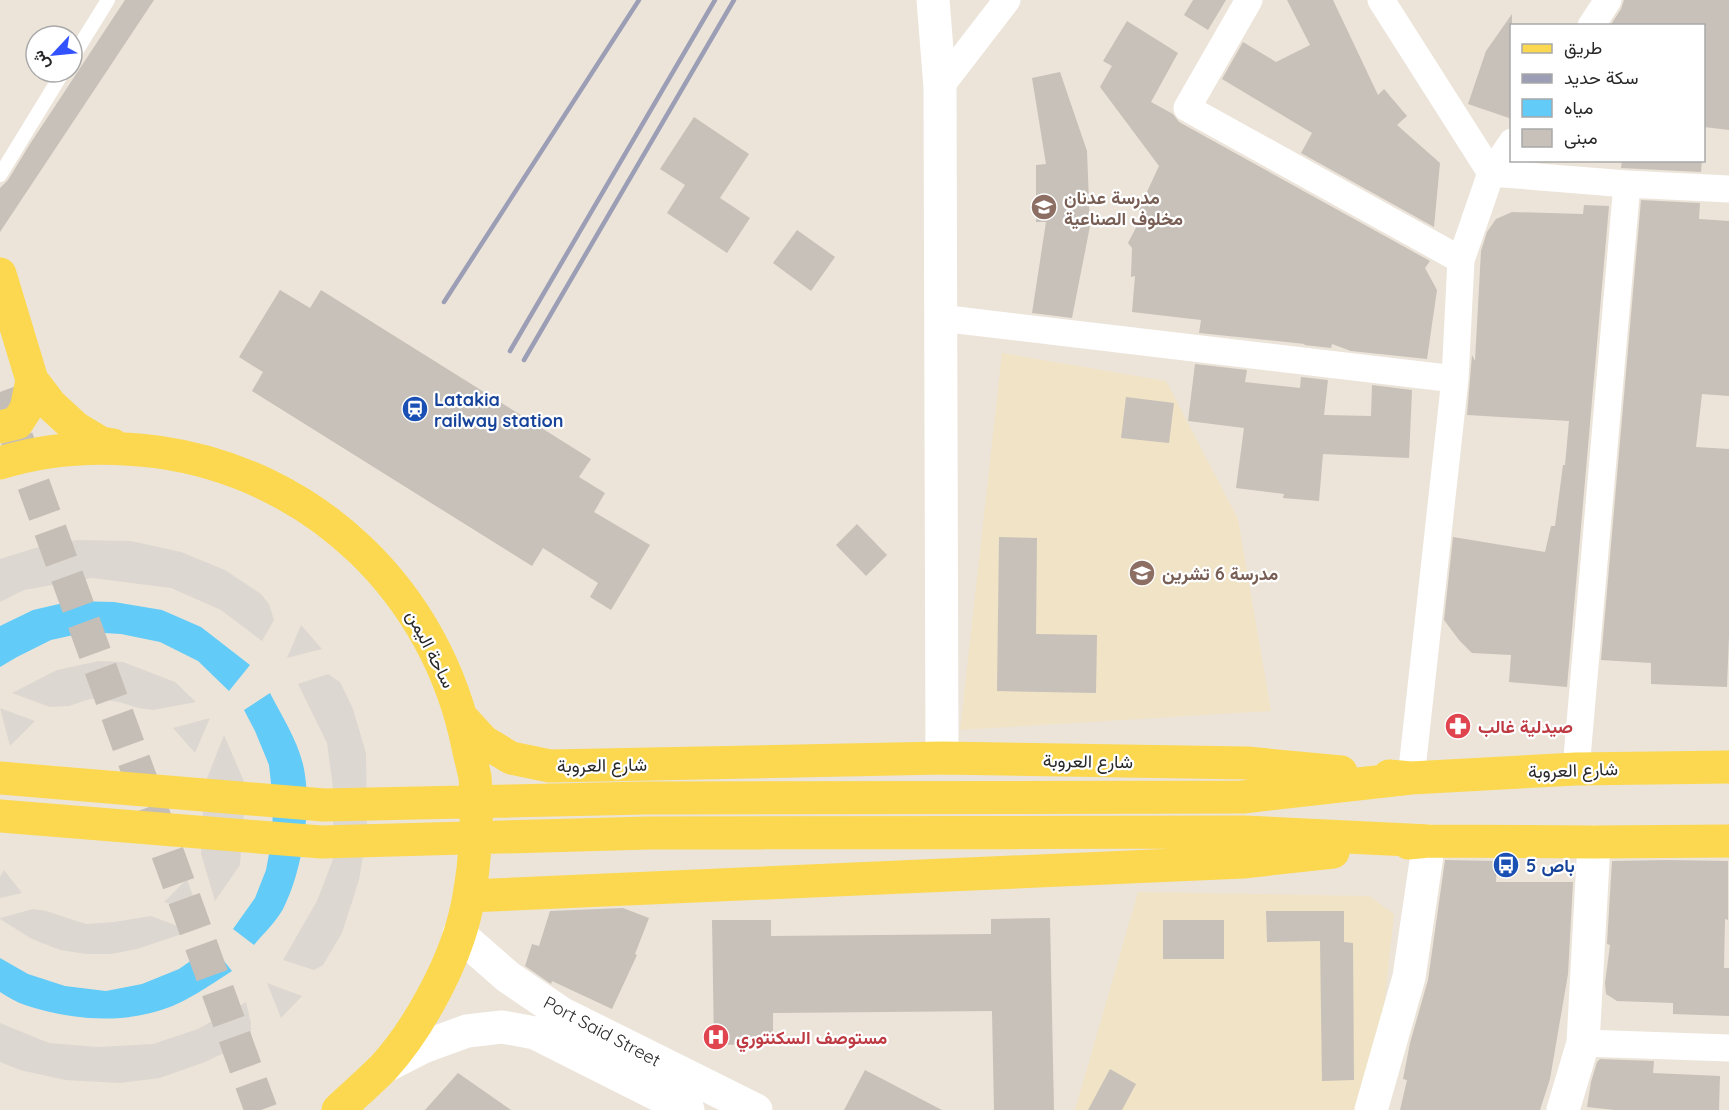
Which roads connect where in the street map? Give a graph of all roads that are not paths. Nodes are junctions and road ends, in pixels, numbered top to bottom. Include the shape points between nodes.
1 (108, 0) edge
2 (933, 0) edge
3 (1006, 0) edge
4 (1249, 0) edge
5 (1381, 0) edge
6 (1608, 0) edge
7 (1592, 24) edge
8 (84, 39) edge
9 (56, 84) edge
10 (940, 87) junction
11 (1510, 145) edge
12 (1491, 173) junction
13 (0, 175) edge
14 (1627, 184) junction
15 (1729, 189) edge
16 (1461, 260) junction
17 (0, 274) edge
18 (940, 318) junction
19 (1455, 379) junction
20 (32, 380) junction
21 (0, 427) edge
22 (129, 448) junction
23 (0, 463) edge
24 (462, 718) junction
25 (942, 758) junction
26 (1729, 767) edge
27 (1576, 769) junction
28 (0, 778) edge
29 (1411, 778) junction
30 (0, 816) edge
31 (1429, 841) junction
32 (1729, 841) edge
33 (1594, 842) junction
34 (469, 896) junction
35 (459, 934) junction
36 (1583, 1043) junction
37 (1729, 1048) edge
38 (384, 1066) junction
39 (338, 1110) edge
40 (688, 1110) edge
41 (756, 1110) edge
42 (1371, 1110) edge
43 (1563, 1110) edge

1 - 8 lane
2 - 10 street
3 - 10 street
4 - 16 street via 1187,108
5 - 12 street
6 - 7 street
9 - 13 lane
10 - 18 street
11 - 12 street
12 - 14 street
12 - 16 street
14 - 15 street
14 - 27 street
16 - 19 street
17 - 20 main road
18 - 19 street
18 - 25 street
19 - 29 street
20 - 21 main road via 26,409 16,423
20 - 22 main road via 76,428 101,443
22 - 23 main road, ساحة اليمن via 52,451
22 - 24 main road, ساحة اليمن via 179,455 228,468 318,515 357,547 392,584 422,625 445,670
24 - 25 main road, شارع العروبة via 483,741 511,758 550,766
24 - 34 main road, ساحة اليمن via 475,776 477,837
25 - 29 main road, شارع العروبة via 1247,763
26 - 27 main road, شارع العروبة
27 - 29 main road, شارع العروبة
28 - 29 main road via 324,805 646,798 1243,797
30 - 31 main road via 321,842 649,833 1244,831
31 - 33 main road
31 - 34 main road via 1243,862
31 - 42 street via 1409,977
32 - 33 main road
33 - 36 street
34 - 35 main road, ساحة اليمن
35 - 38 main road, ساحة اليمن via 415,1026
35 - 41 street, Port Said Street via 508,977 561,1013
36 - 37 street
36 - 43 street
38 - 39 main road, ساحة اليمن
38 - 40 street via 467,1032 502,1027 535,1033

